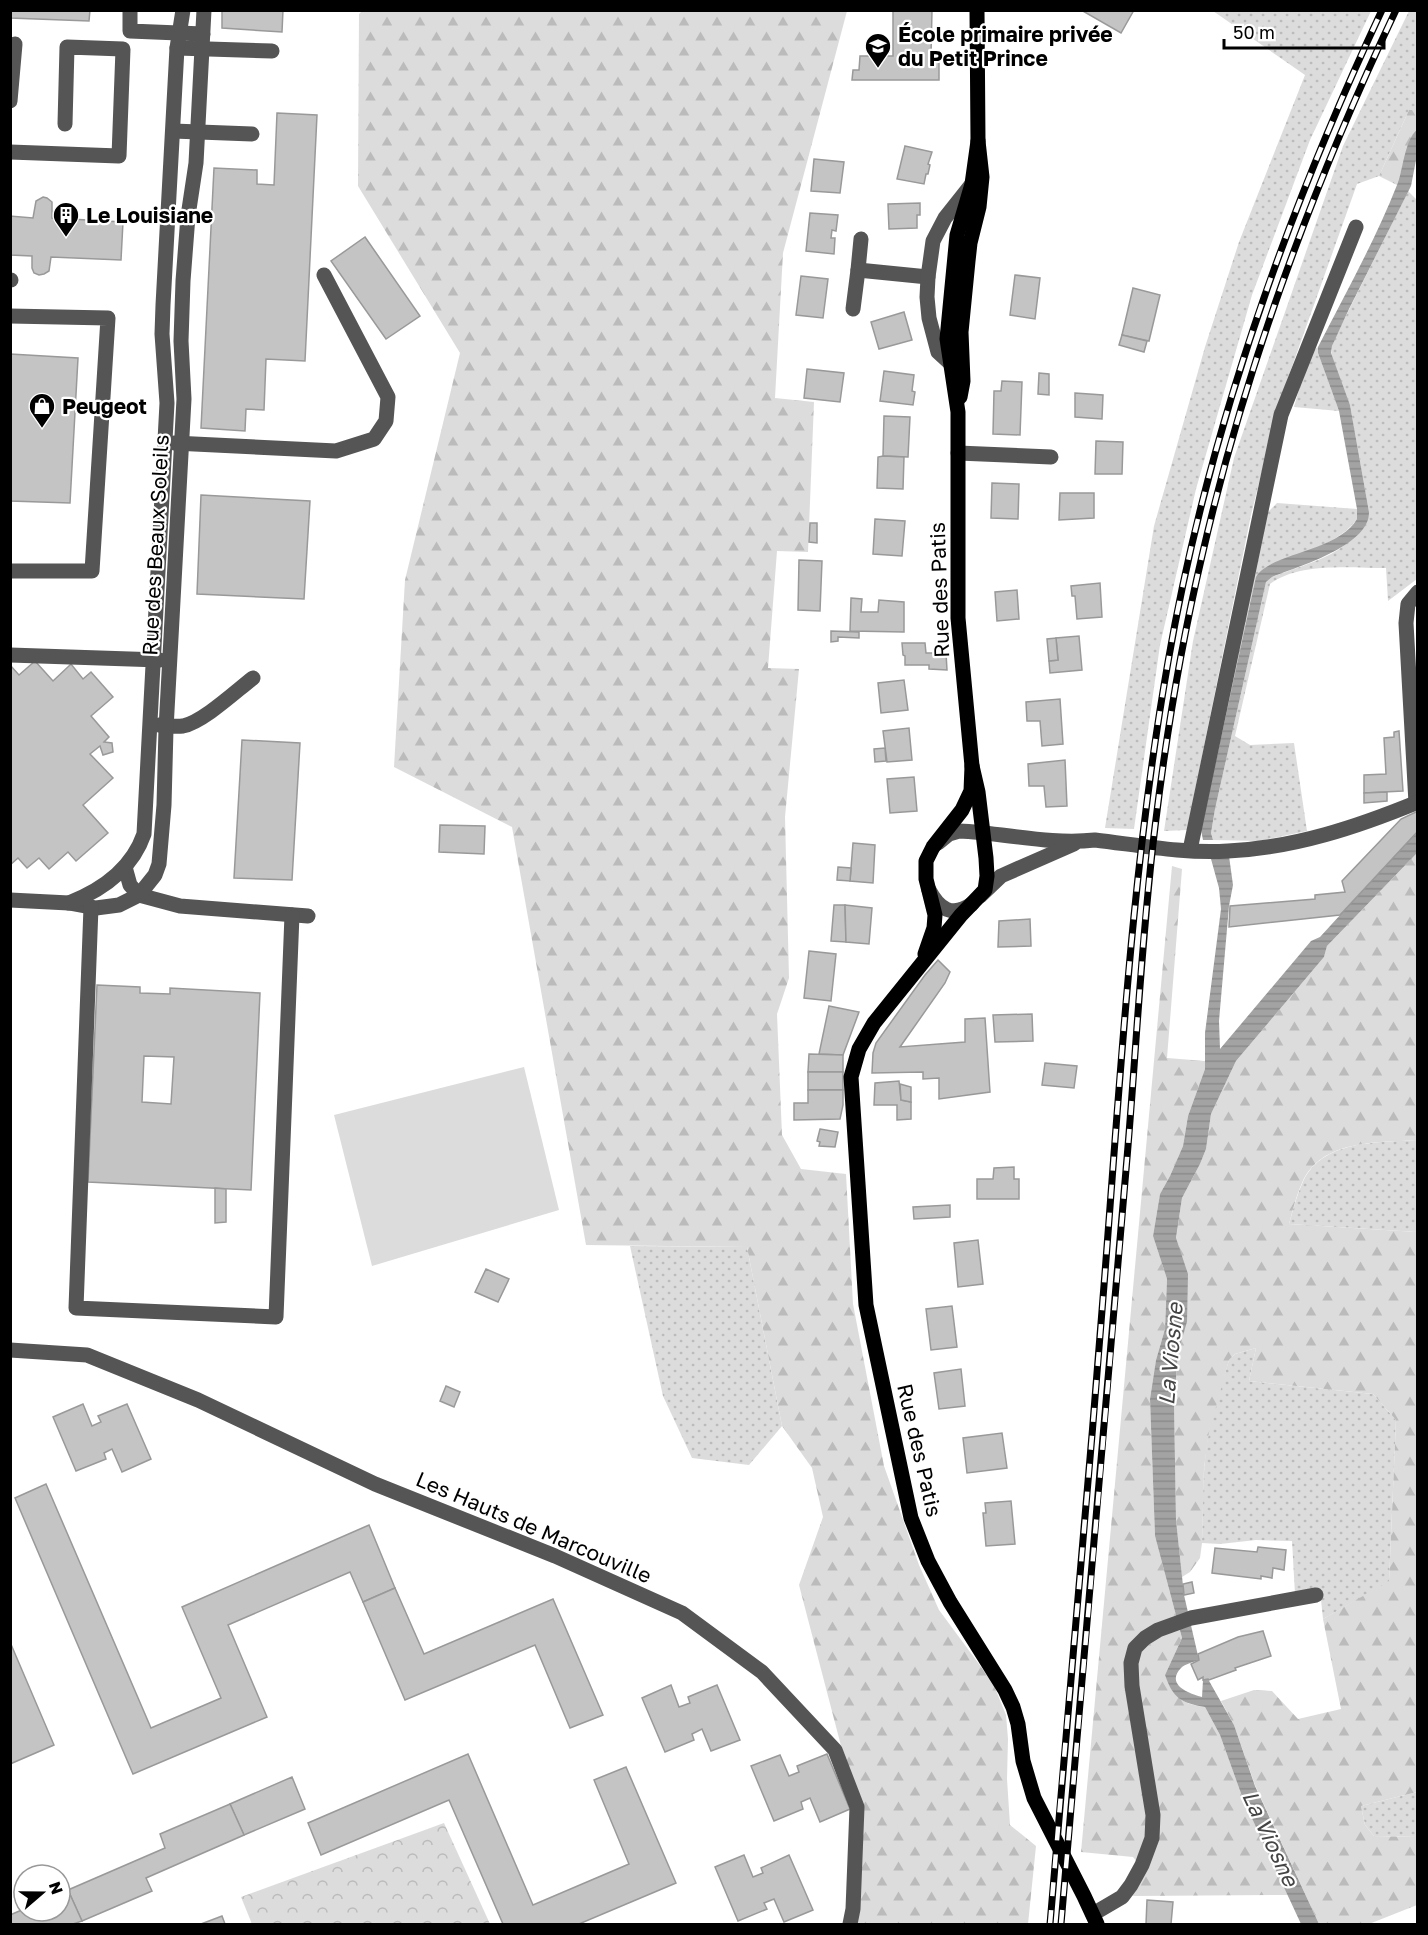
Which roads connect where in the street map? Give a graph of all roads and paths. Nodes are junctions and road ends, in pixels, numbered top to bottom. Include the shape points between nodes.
1 (130, 10) edge
2 (183, 10) edge
3 (204, 10) edge
4 (977, 10) edge
5 (178, 40) junction
6 (202, 41) junction
7 (15, 44) dead end
8 (272, 51) dead end
9 (10, 102) edge
10 (65, 124) dead end
11 (173, 131) junction
12 (198, 132) junction
13 (252, 134) dead end
14 (978, 141) junction
15 (10, 152) edge
16 (972, 184) junction
17 (1356, 227) dead end
18 (861, 239) dead end
19 (858, 270) junction
20 (324, 275) dead end
21 (928, 277) junction
22 (853, 309) dead end
23 (10, 316) edge
24 (950, 363) junction
25 (958, 412) junction
26 (165, 442) junction
27 (182, 443) junction
28 (958, 453) junction
29 (1051, 457) dead end
30 (10, 571) edge
31 (1418, 592) edge
32 (10, 655) edge
33 (153, 659) junction
34 (170, 660) junction
35 (253, 678) dead end
36 (150, 725) junction
37 (166, 726) junction
38 (972, 766) junction
39 (1417, 796) edge
40 (983, 833) junction
41 (1078, 842) junction
42 (933, 847) junction
43 (1190, 850) junction
44 (125, 867) junction
45 (929, 890) junction
46 (140, 895) junction
47 (979, 898) junction
48 (10, 900) edge
49 (69, 903) junction
50 (90, 908) junction
51 (292, 915) junction
52 (308, 916) dead end
53 (920, 966) junction
54 (10, 1350) edge
55 (1316, 1595) dead end
56 (1095, 1919) edge
57 (850, 1924) edge

1 - 5 street via 130,31
2 - 5 street, Rue des Beaux Soleils
3 - 6 street, Rue des Beaux Soleils
4 - 14 main road, Rue des Patis
5 - 6 street
5 - 11 street, Rue des Beaux Soleils
6 - 8 street
6 - 12 street, Rue des Beaux Soleils
7 - 9 street
10 - 15 street via 67,47 123,49 119,156
11 - 12 street
11 - 26 street, Rue des Beaux Soleils via 162,334 167,403
12 - 13 street
12 - 27 street, Rue des Beaux Soleils via 183,282
14 - 16 main road, Rue des Patis
14 - 25 main road, Rue des Patis via 981,193 968,261
16 - 21 street via 945,218 933,241
16 - 24 main road, Rue des Patis via 954,251 948,325
17 - 43 street via 1281,415
18 - 19 street
19 - 21 street
19 - 22 street
20 - 27 street via 388,397 386,421 374,440 336,451
21 - 24 street via 929,318 938,352
23 - 30 street via 108,318 92,571
24 - 25 main road, Rue des Patis
25 - 28 main road, Rue des Patis
26 - 27 street
26 - 33 street, Rue des Beaux Soleils
27 - 34 street, Rue des Beaux Soleils
28 - 29 street
28 - 38 main road, Rue des Patis via 958,618
31 - 39 street via 1408,604 1406,623
32 - 33 street
33 - 34 street
33 - 36 street, Rue des Beaux Soleils
34 - 37 street, Rue des Beaux Soleils
35 - 37 street via 192,723
36 - 37 street
36 - 44 street, Rue des Beaux Soleils via 144,834
37 - 46 street, Rue des Beaux Soleils via 161,855 155,875
38 - 40 main road, Rue des Patis
38 - 42 main road, Rue des Patis via 967,801
39 - 43 street via 1373,820 1331,834 1229,851
40 - 41 street
40 - 42 street via 954,832
40 - 47 main road, Rue des Patis via 987,884
41 - 43 street via 1095,840
41 - 47 street via 1001,876
42 - 45 main road, Rue des Patis via 925,868
44 - 46 street via 130,885
44 - 49 street, Rue des Beaux Soleils via 101,888
45 - 47 street via 939,906 951,910 961,910
45 - 53 main road, Rue des Patis via 934,928
46 - 50 street, Rue des Beaux Soleils via 119,905
46 - 51 street via 180,906
47 - 53 main road, Rue des Patis
48 - 49 street, Rue des Beaux Soleils
49 - 50 street, Rue des Beaux Soleils
50 - 51 street via 76,1308 276,1317
51 - 52 street
53 - 56 main road, Rue des Patis via 865,1035 851,1077 866,1305 911,1518 950,1602 1013,1707 1034,1798
54 - 57 street, Les Hauts de Marcouville via 87,1355 198,1400 375,1484 682,1612 762,1672 835,1750 857,1807
55 - 56 street via 1191,1618 1145,1638 1135,1648 1132,1686 1153,1815 1152,1838 1131,1885

